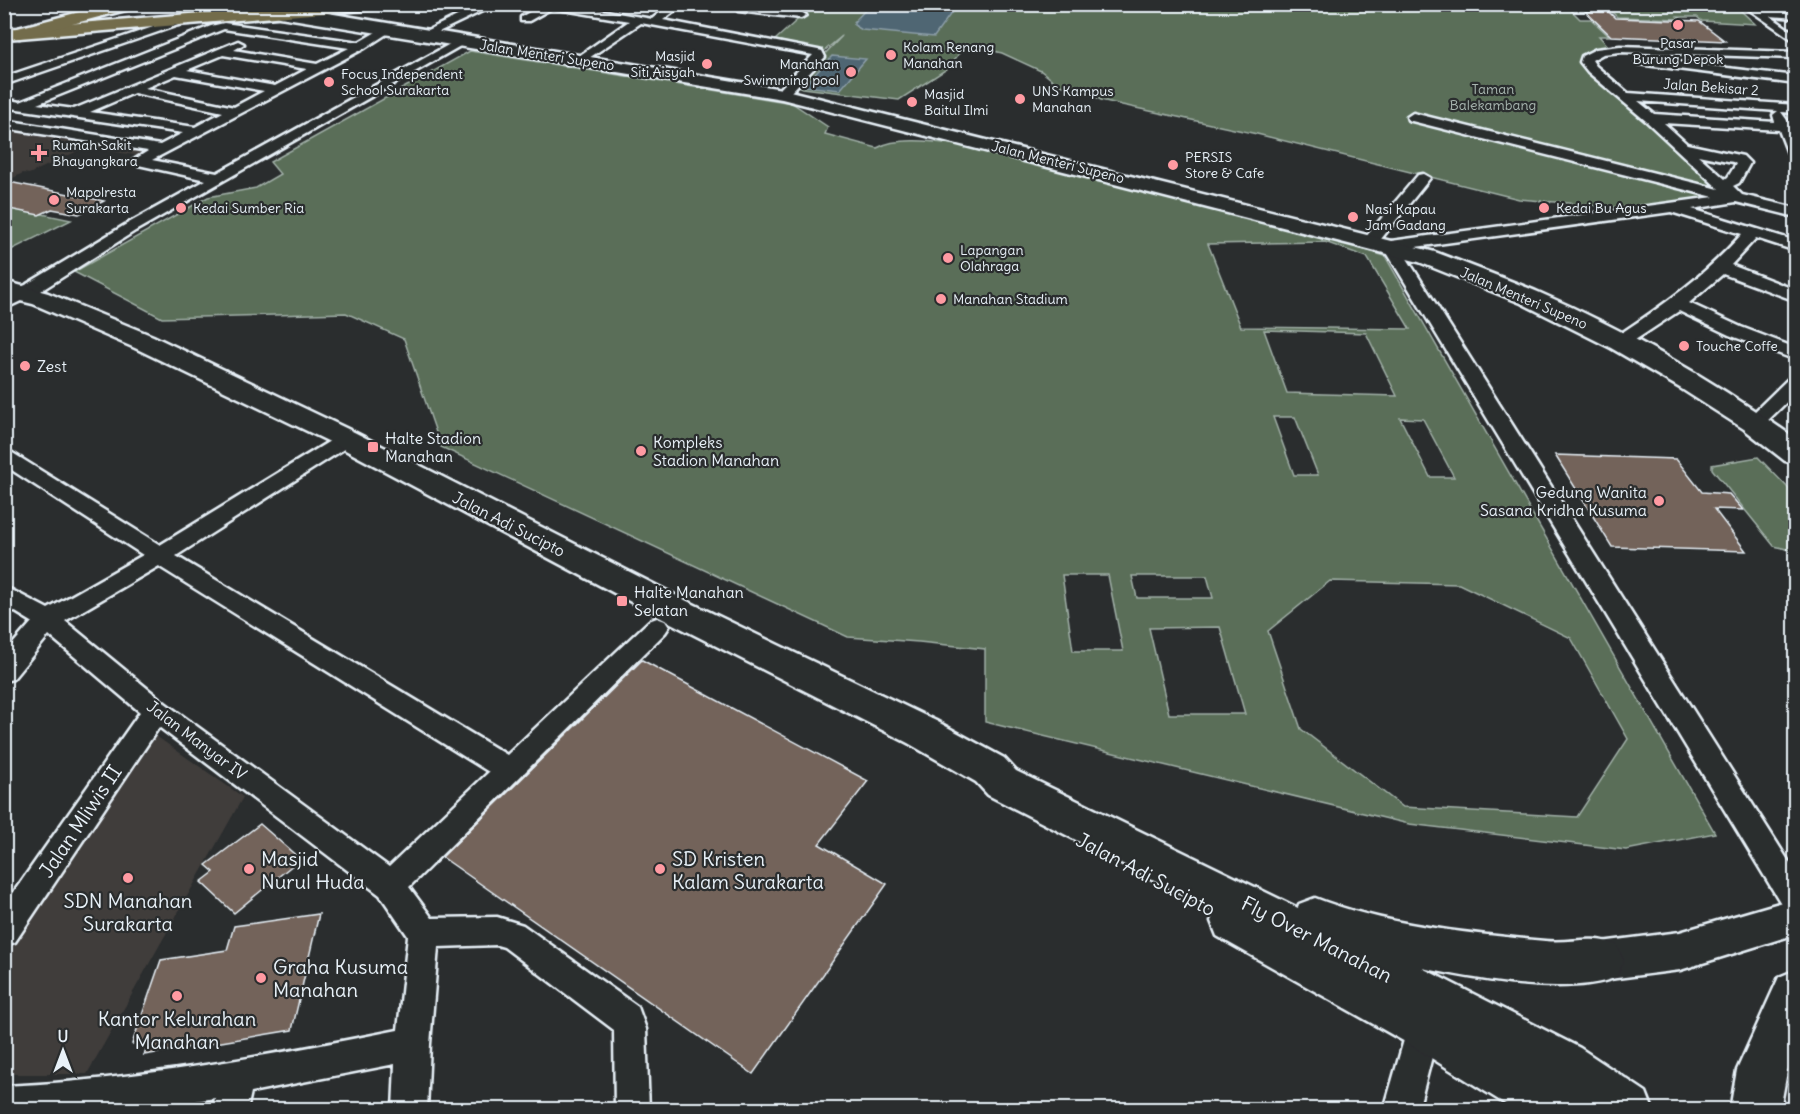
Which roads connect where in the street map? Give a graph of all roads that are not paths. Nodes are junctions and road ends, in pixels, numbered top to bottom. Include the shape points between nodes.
1 (132, 4) edge
2 (324, 4) edge
3 (374, 4) edge
4 (492, 4) edge
5 (624, 4) edge
6 (679, 4) edge
7 (1746, 4) edge
8 (547, 5) edge
9 (276, 10) junction
10 (110, 12) edge
11 (738, 12) edge
12 (1756, 12) junction
13 (612, 15) junction
14 (801, 15) dead end
15 (1796, 15) edge
16 (525, 19) dead end
17 (640, 19) junction
18 (183, 20) junction
19 (654, 22) junction
20 (387, 30) junction
21 (12, 32) edge
22 (713, 32) junction
23 (424, 35) junction
24 (1796, 39) edge
25 (463, 41) junction
26 (238, 44) dead end
27 (361, 46) junction
28 (221, 51) junction
29 (1758, 54) junction
30 (1796, 56) edge
31 (1586, 58) junction
32 (580, 60) junction
33 (319, 68) junction
34 (174, 71) junction
35 (4, 72) edge
36 (18, 76) junction
37 (1796, 80) edge
38 (4, 81) edge
39 (133, 89) junction
40 (277, 90) junction
41 (1771, 92) junction
42 (782, 94) junction
43 (1624, 96) junction
44 (4, 103) edge
45 (23, 105) junction
46 (1796, 109) edge
47 (236, 111) junction
48 (76, 113) junction
49 (1413, 117) dead end
50 (1651, 118) junction
51 (4, 124) edge
52 (1781, 125) junction
53 (1796, 127) edge
54 (196, 131) junction
55 (1682, 147) junction
56 (161, 149) junction
57 (1796, 156) edge
58 (218, 178) junction
59 (1423, 178) dead end
60 (1724, 185) junction
61 (202, 188) junction
62 (164, 192) dead end
63 (1737, 198) junction
64 (1672, 207) junction
65 (1796, 213) edge
66 (1752, 233) junction
67 (1451, 239) junction
68 (1381, 244) junction
69 (1796, 246) edge
70 (1426, 256) junction
71 (1721, 267) junction
72 (16, 294) edge
73 (1796, 296) edge
74 (1678, 304) junction
75 (1620, 342) junction
76 (1796, 355) edge
77 (1796, 382) edge
78 (1754, 423) junction
79 (337, 445) junction
80 (1796, 454) edge
81 (4, 456) edge
82 (159, 556) junction
83 (4, 594) edge
84 (48, 620) junction
85 (657, 627) dead end
86 (4, 672) edge
87 (156, 710) junction
88 (509, 770) junction
89 (993, 778) junction
90 (390, 885) junction
91 (1796, 900) edge
92 (1796, 916) edge
93 (4, 932) edge
94 (424, 933) junction
95 (1601, 961) joint
96 (1796, 993) edge
97 (1424, 1026) junction
98 (413, 1044) junction
99 (233, 1094) edge
100 (4, 1103) edge
101 (54, 1106) edge
102 (410, 1110) edge
103 (632, 1110) edge
104 (1401, 1110) edge
105 (1563, 1110) edge
106 (1628, 1110) edge
107 (1755, 1110) edge

1 - 10 main road
2 - 9 main road
3 - 9 main road
4 - 23 street
5 - 13 street
6 - 19 street
7 - 12 street
8 - 13 street
8 - 16 street
9 - 10 main road
9 - 18 main road
9 - 20 main road, Jalan Menteri Supeno
10 - 21 main road
11 - 14 street
11 - 22 street
12 - 15 street
12 - 24 street
13 - 17 street
17 - 19 street
17 - 32 street
18 - 21 main road
18 - 36 street
19 - 22 street
20 - 23 main road, Jalan Menteri Supeno
20 - 27 street
22 - 42 street via 818,53 819,57
23 - 25 main road, Jalan Menteri Supeno
25 - 32 main road, Jalan Menteri Supeno
25 - 58 street
26 - 28 street
27 - 33 street
27 - 45 street via 224,26
28 - 33 street
28 - 34 street
29 - 30 street
29 - 31 street via 1620,49 1600,51
29 - 41 street
31 - 41 street
31 - 43 street via 1592,69
32 - 42 main road, Jalan Menteri Supeno
33 - 40 street
34 - 39 street
34 - 40 street
35 - 36 street
36 - 38 street
37 - 41 street
39 - 47 street
39 - 48 street
40 - 47 street
41 - 43 street, Jalan Bekisar 2
41 - 46 street, Jalan Bekisar 2
41 - 52 street
42 - 68 main road, Jalan Menteri Supeno
43 - 50 street
44 - 45 street
45 - 48 street
47 - 54 street
48 - 54 street
49 - 63 street
50 - 52 street
50 - 55 street
51 - 56 street
52 - 53 street
52 - 57 street
54 - 56 street
55 - 60 street
55 - 60 street via 1743,163 1734,180
56 - 58 street via 140,163
58 - 61 street
59 - 68 street
60 - 63 street
61 - 62 street via 192,186
61 - 72 street
63 - 64 street
63 - 65 street
64 - 66 street
64 - 67 street
66 - 69 street
66 - 71 street
67 - 68 street
67 - 70 street
68 - 70 main road, Jalan Menteri Supeno
68 - 91 street
70 - 75 main road, Jalan Menteri Supeno via 1530,298
71 - 73 street
71 - 74 street
72 - 79 main road, Jalan Adi Sucipto
72 - 89 main road, Jalan Adi Sucipto via 39,298 144,342 344,438 675,610 922,732
74 - 75 street
74 - 76 street
75 - 78 main road, Jalan Menteri Supeno
77 - 78 street
78 - 80 main road, Jalan Menteri Supeno
79 - 82 street
79 - 89 main road, Jalan Adi Sucipto
81 - 82 street
82 - 84 street
82 - 88 street
83 - 84 street, Jalan Manyar IV
84 - 86 street
84 - 87 street, Jalan Manyar IV
85 - 88 street
87 - 90 street, Jalan Manyar IV
87 - 93 street, Jalan Mliwis II
88 - 90 street
89 - 95 main road, Jalan Adi Sucipto via 1005,773 1048,791 1336,929 1446,951 1548,964
89 - 97 main road, Jalan Adi Sucipto via 992,789 1011,801
89 - 106 main road, Fly Over Manahan via 1490,1026 1563,1065
90 - 94 street, Jalan Manyar IV
92 - 95 street via 1680,951
94 - 98 street
94 - 103 street via 497,931 512,935 626,1019 630,1029
96 - 107 main road via 1761,1070
97 - 104 street
97 - 105 main road, Jalan Adi Sucipto
98 - 99 street
98 - 102 street
99 - 101 street
100 - 101 street

